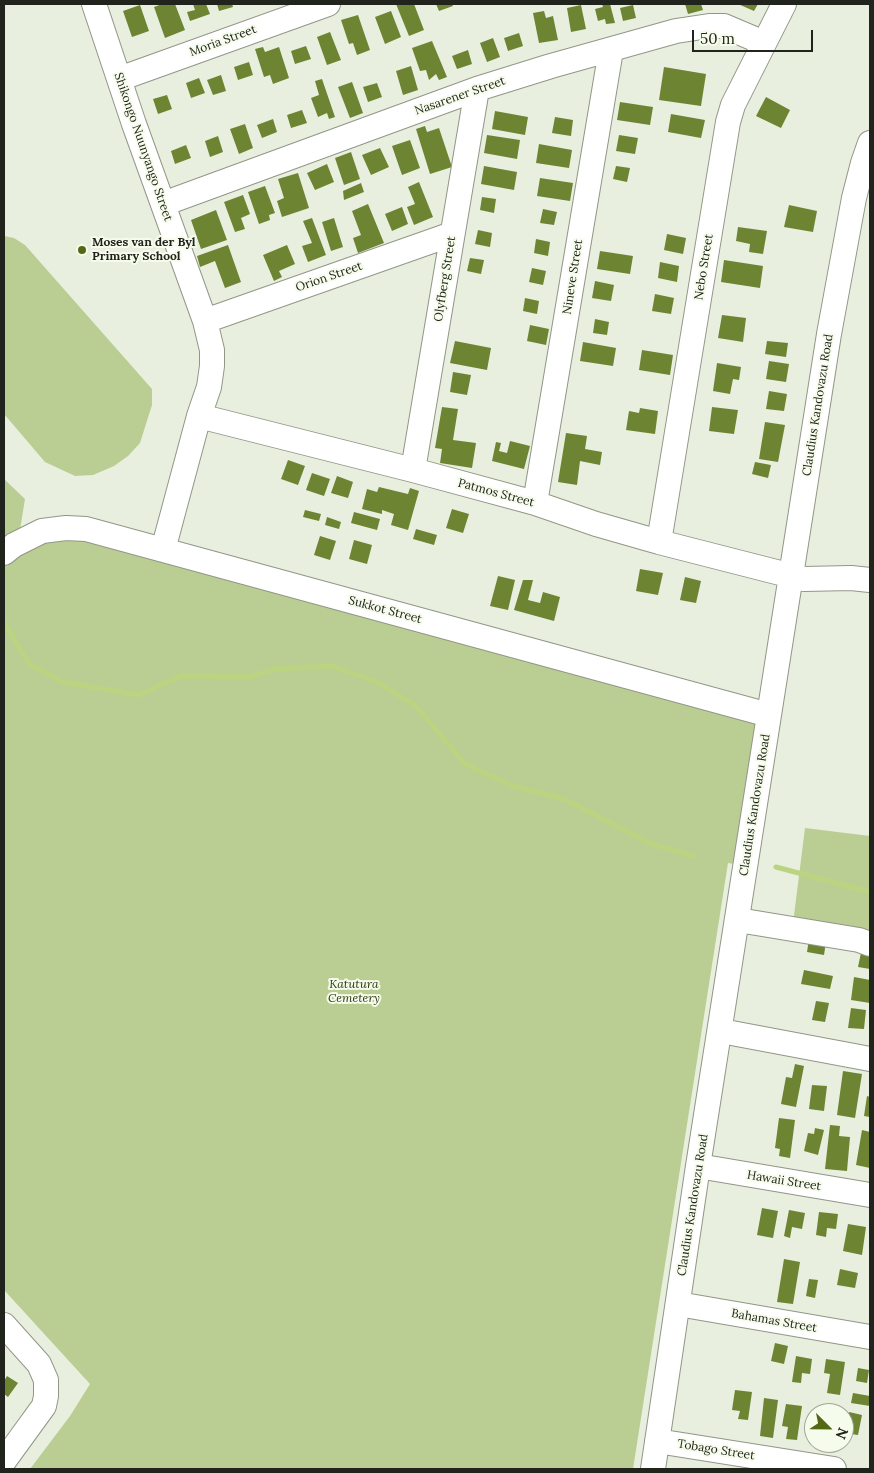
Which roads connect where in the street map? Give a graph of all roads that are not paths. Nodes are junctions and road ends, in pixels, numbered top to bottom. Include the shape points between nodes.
1 (94, 4) edge
2 (328, 4) edge
3 (784, 4) edge
4 (764, 44) junction
5 (611, 50) junction
6 (118, 79) junction
7 (477, 88) junction
8 (870, 143) edge
9 (163, 204) junction
10 (452, 234) junction
11 (206, 321) junction
12 (199, 416) junction
13 (414, 470) junction
14 (535, 503) junction
15 (659, 542) junction
16 (163, 550) junction
17 (4, 553) edge
18 (792, 576) junction
19 (870, 580) edge
20 (769, 715) junction
21 (738, 920) junction
22 (870, 944) edge
23 (721, 1031) junction
24 (870, 1058) edge
25 (698, 1166) junction
26 (870, 1195) edge
27 (678, 1304) junction
28 (4, 1325) edge
29 (870, 1337) edge
30 (657, 1441) junction
31 (4, 1461) edge
32 (652, 1469) edge
33 (834, 1469) edge

1 - 6 street, Shikongo Nuunyango Street
2 - 6 street, Moria Street
3 - 4 street, Nebo Street
4 - 5 street, Nasarener Street via 724,26 709,26 676,31
4 - 15 street, Nebo Street via 733,105 728,122
5 - 7 street, Nasarener Street
5 - 14 street, Nineve Street
6 - 9 street, Shikongo Nuunyango Street
7 - 9 street, Nasarener Street
7 - 10 street, Olyfberg Street
8 - 18 street, Claudius Kandovazu Road via 846,236
9 - 11 street, Shikongo Nuunyango Street
10 - 11 street, Orion Street
10 - 13 street, Olyfberg Street
11 - 12 street, Shikongo Nuunyango Street via 212,366
12 - 13 street, Patmos Street
12 - 16 street, Shikongo Nuunyango Street
13 - 14 street, Patmos Street
14 - 15 street, Patmos Street
15 - 18 street, Patmos Street
16 - 17 street, Sukkot Street via 110,534 66,528 42,532
16 - 20 street, Sukkot Street
18 - 19 street, Patmos Street
18 - 20 street, Claudius Kandovazu Road
20 - 21 street, Claudius Kandovazu Road
21 - 22 street
21 - 23 street, Claudius Kandovazu Road
23 - 24 street
23 - 25 street, Claudius Kandovazu Road
25 - 26 street, Hawaii Street
25 - 27 street, Claudius Kandovazu Road
27 - 29 street, Bahamas Street
27 - 30 street, Claudius Kandovazu Road
28 - 31 street via 39,1364 46,1380 44,1406
30 - 32 street, Claudius Kandovazu Road
30 - 33 street, Tobago Street

